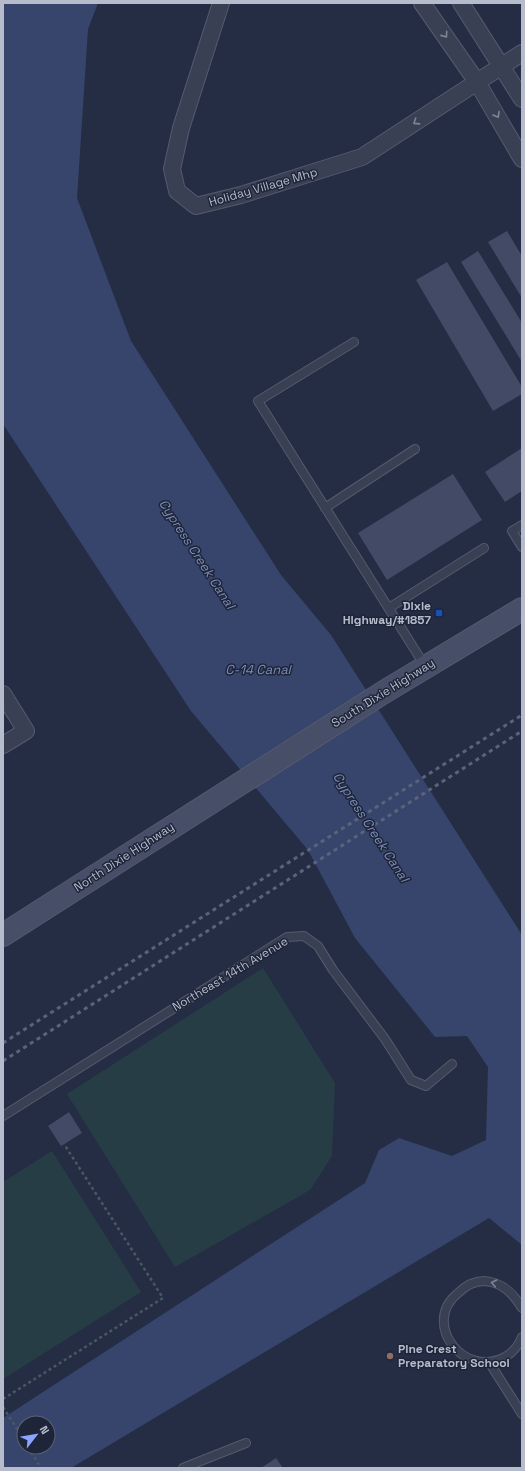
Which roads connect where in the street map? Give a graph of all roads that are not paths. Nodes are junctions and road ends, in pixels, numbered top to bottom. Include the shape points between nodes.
1 (221, 3) edge
2 (422, 3) edge
3 (461, 3) edge
4 (522, 53) edge
5 (502, 66) junction
6 (477, 82) junction
7 (522, 99) edge
8 (522, 159) edge
9 (354, 342) dead end
10 (415, 449) dead end
11 (326, 508) junction
12 (522, 525) edge
13 (522, 547) edge
14 (484, 548) dead end
15 (389, 608) junction
16 (522, 609) edge
17 (426, 667) junction
18 (3, 694) edge
19 (3, 745) edge
20 (246, 780) joint
21 (3, 935) edge
22 (452, 1064) dead end
23 (3, 1116) edge
24 (522, 1308) edge
25 (522, 1337) edge
26 (489, 1362) junction
27 (522, 1414) edge
28 (246, 1444) dead end
29 (183, 1468) edge

6 -> 1 street, Holiday Village Mhp via 362,157 241,195 196,206 178,191 172,169 181,128
2 -> 6 street
3 - 5 street
4 - 5 street, Holiday Village Mhp
5 - 6 street, Holiday Village Mhp
5 - 7 street
6 -> 8 street
9 - 11 lane via 258,401
10 - 11 lane
11 - 15 lane
12 - 13 lane via 512,531
14 - 15 lane
15 - 17 lane
16 - 17 main road, South Dixie Highway
17 - 20 main road, South Dixie Highway
18 - 19 street via 26,731
20 - 21 main road, North Dixie Highway
22 - 23 lane, Northeast 14th Avenue via 426,1086 411,1080 385,1039 318,946 304,936 287,937
24 -> 26 lane via 514,1294 500,1284 483,1281 466,1286 453,1297 445,1313 444,1326 448,1339 455,1350 466,1358 480,1363
25 - 26 lane via 510,1354
26 - 27 lane
28 - 29 lane

